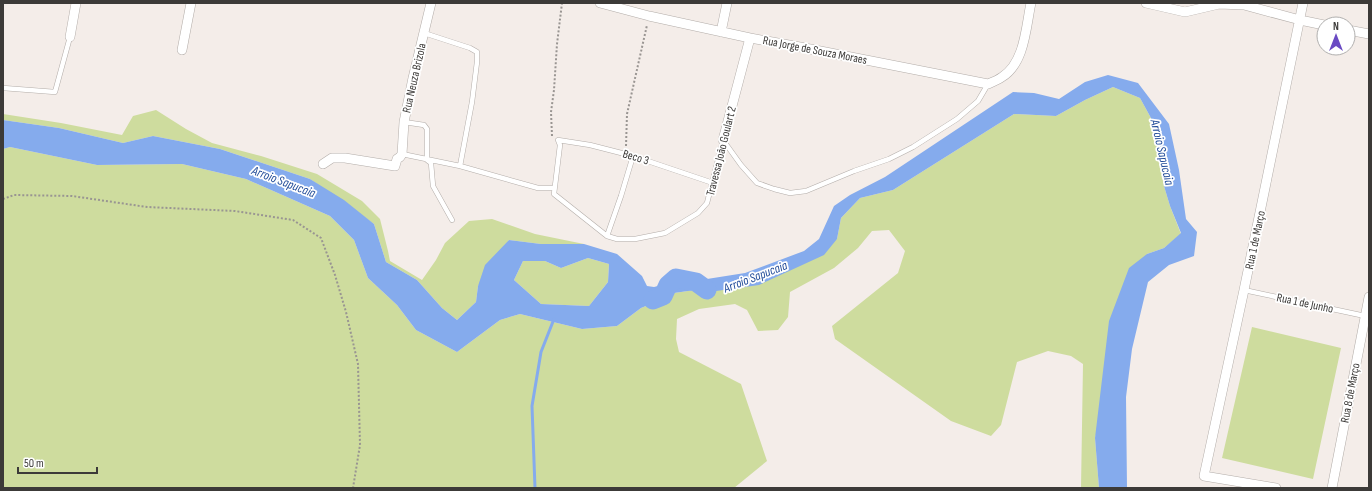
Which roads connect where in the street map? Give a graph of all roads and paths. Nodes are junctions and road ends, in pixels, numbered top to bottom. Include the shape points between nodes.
1 (76, 3) edge
2 (191, 3) edge
3 (431, 3) edge
4 (562, 3) edge
5 (600, 3) edge
6 (727, 3) edge
7 (1031, 3) edge
8 (1146, 3) edge
9 (1304, 3) edge
10 (649, 16) junction
11 (1300, 20) junction
12 (1316, 23) edge
13 (721, 32) junction
14 (1356, 32) edge
15 (424, 33) junction
16 (1369, 34) edge
17 (70, 37) joint
18 (750, 38) junction
19 (182, 50) dead end
20 (988, 84) junction
21 (3, 88) edge
22 (404, 122) junction
23 (558, 140) junction
24 (723, 140) junction
25 (402, 154) junction
26 (626, 154) junction
27 (633, 156) junction
28 (427, 160) junction
29 (323, 164) dead end
30 (460, 166) junction
31 (713, 183) junction
32 (554, 188) junction
33 (3, 199) edge
34 (452, 220) dead end
35 (607, 236) junction
36 (1244, 290) junction
37 (1369, 297) edge
38 (1365, 316) junction
39 (353, 488) edge
40 (1276, 488) edge
41 (1332, 488) edge

1 - 17 street
2 - 19 street
3 - 15 street, Rua Neuza Brizola
4 - 23 path via 550,112 552,139
5 - 10 street, Rua Jorge de Souza Moraes
6 - 13 street
7 - 20 street via 1020,56 1003,77
8 - 11 street via 1185,12 1219,4 1244,5
9 - 11 street, Rua 1 de Março
10 - 13 street, Rua Jorge de Souza Moraes
10 - 26 path via 627,114
11 - 12 street
11 - 36 street, Rua 1 de Março
13 - 18 street, Rua Jorge de Souza Moraes
14 - 16 street
15 - 22 street, Rua Neuza Brizola
15 - 30 lane via 477,52 472,102
17 - 21 lane via 55,92
18 - 20 street, Rua Jorge de Souza Moraes
18 - 24 street, Travessa João Goulart 2
20 - 24 lane via 978,101 957,119 913,147 806,191 790,193 757,183
22 - 25 street, Rua Neuza Brizola
22 - 28 lane via 424,125 427,129
23 - 26 lane, Beco 3
23 - 32 lane via 560,145
24 - 31 lane, Travessa João Goulart 2
25 - 28 lane
25 - 29 street via 395,166 345,158 332,158
26 - 27 lane, Beco 3
27 - 31 lane, Beco 3
27 - 35 lane
28 - 30 lane
28 - 34 lane via 432,163 433,186
30 - 32 lane via 538,188
31 - 35 lane, Travessa João Goulart 2 via 707,204 698,213 665,233 635,239
32 - 35 lane via 554,194
33 - 39 path via 14,195 72,196 147,207 235,211 293,220 321,238 346,312 358,364 360,445
36 - 38 lane, Rua 1 de Junho
36 - 40 street, Rua 1 de Março via 1204,476
37 - 38 street, Rua 8 de Março
38 - 41 street, Rua 8 de Março

